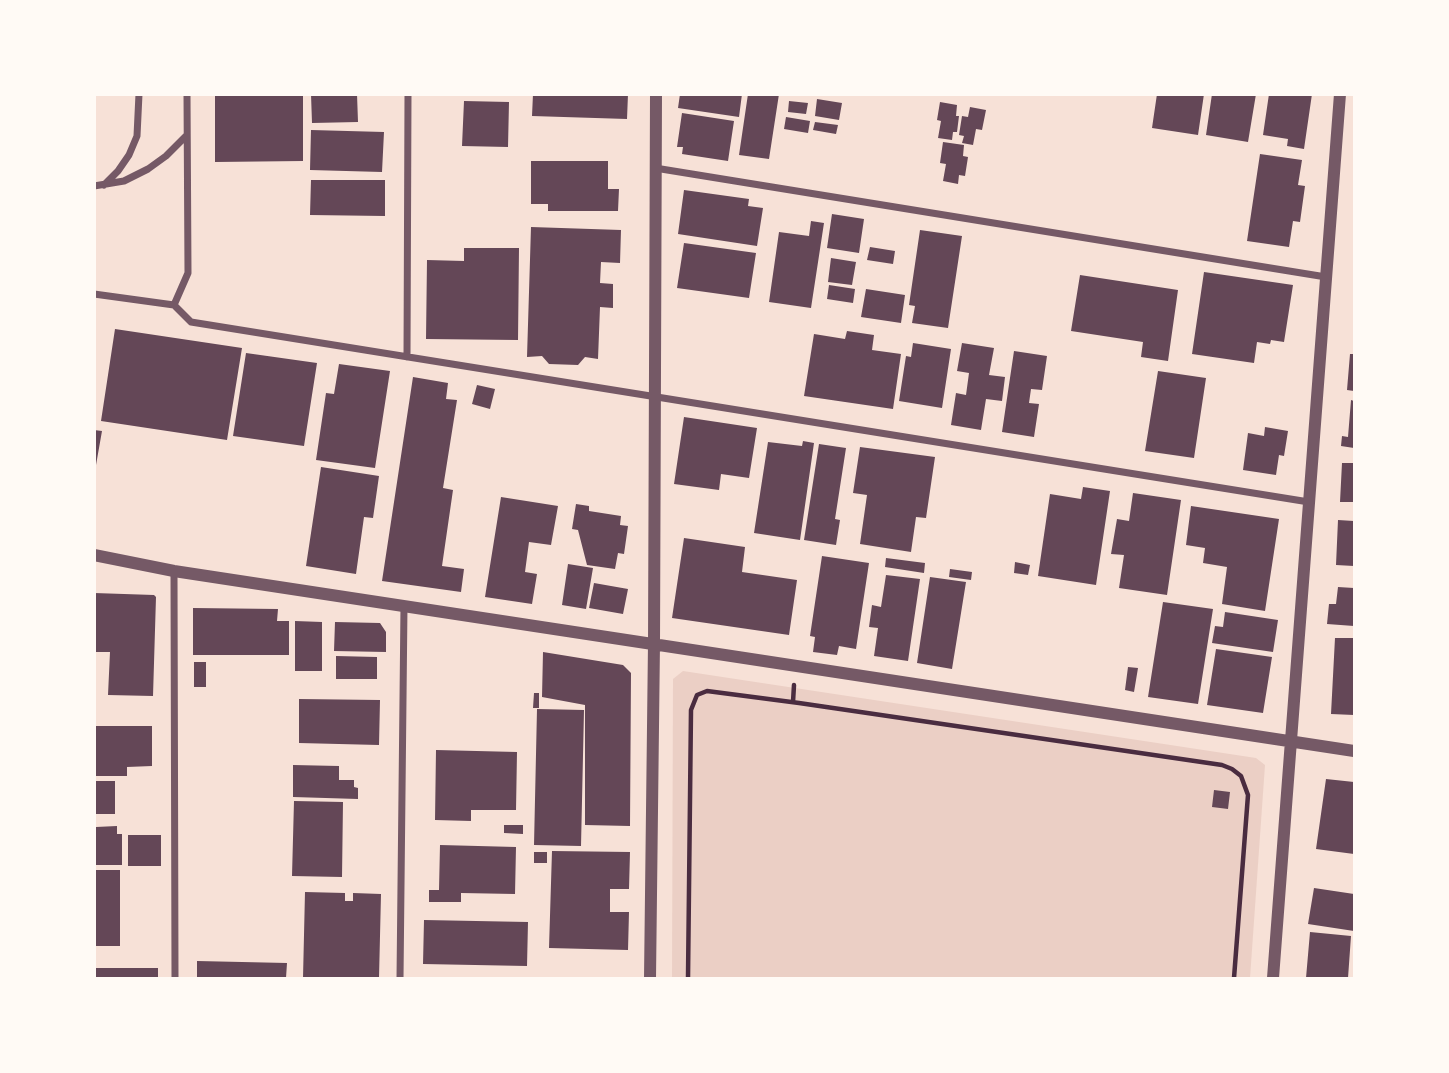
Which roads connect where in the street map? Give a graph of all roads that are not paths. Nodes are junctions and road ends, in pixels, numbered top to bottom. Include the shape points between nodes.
1 (139, 94) edge
2 (187, 94) edge
3 (408, 94) edge
4 (656, 94) edge
5 (1340, 94) edge
6 (187, 135) junction
7 (655, 168) junction
8 (104, 185) junction
9 (94, 186) edge
10 (1326, 277) junction
11 (94, 294) edge
12 (174, 305) junction
13 (407, 357) junction
14 (654, 397) junction
15 (1309, 502) junction
16 (94, 555) edge
17 (174, 571) junction
18 (404, 606) junction
19 (654, 643) junction
20 (1291, 742) junction
21 (1354, 751) edge
22 (175, 978) edge
23 (400, 978) edge
24 (650, 978) edge
25 (1273, 978) edge

1 - 8 street via 137,136 130,155
2 - 6 street
3 - 13 street
4 - 7 street
5 - 10 street
6 - 8 street via 148,169
6 - 12 street via 188,273
7 - 10 street
7 - 14 street
8 - 9 street
10 - 15 street
11 - 12 street
12 - 13 street via 191,322
13 - 14 street
14 - 15 street
14 - 19 street
15 - 20 street
16 - 17 street
17 - 18 street
17 - 22 street
18 - 19 street
18 - 23 street
19 - 20 street
19 - 24 street
20 - 21 street
20 - 25 street

